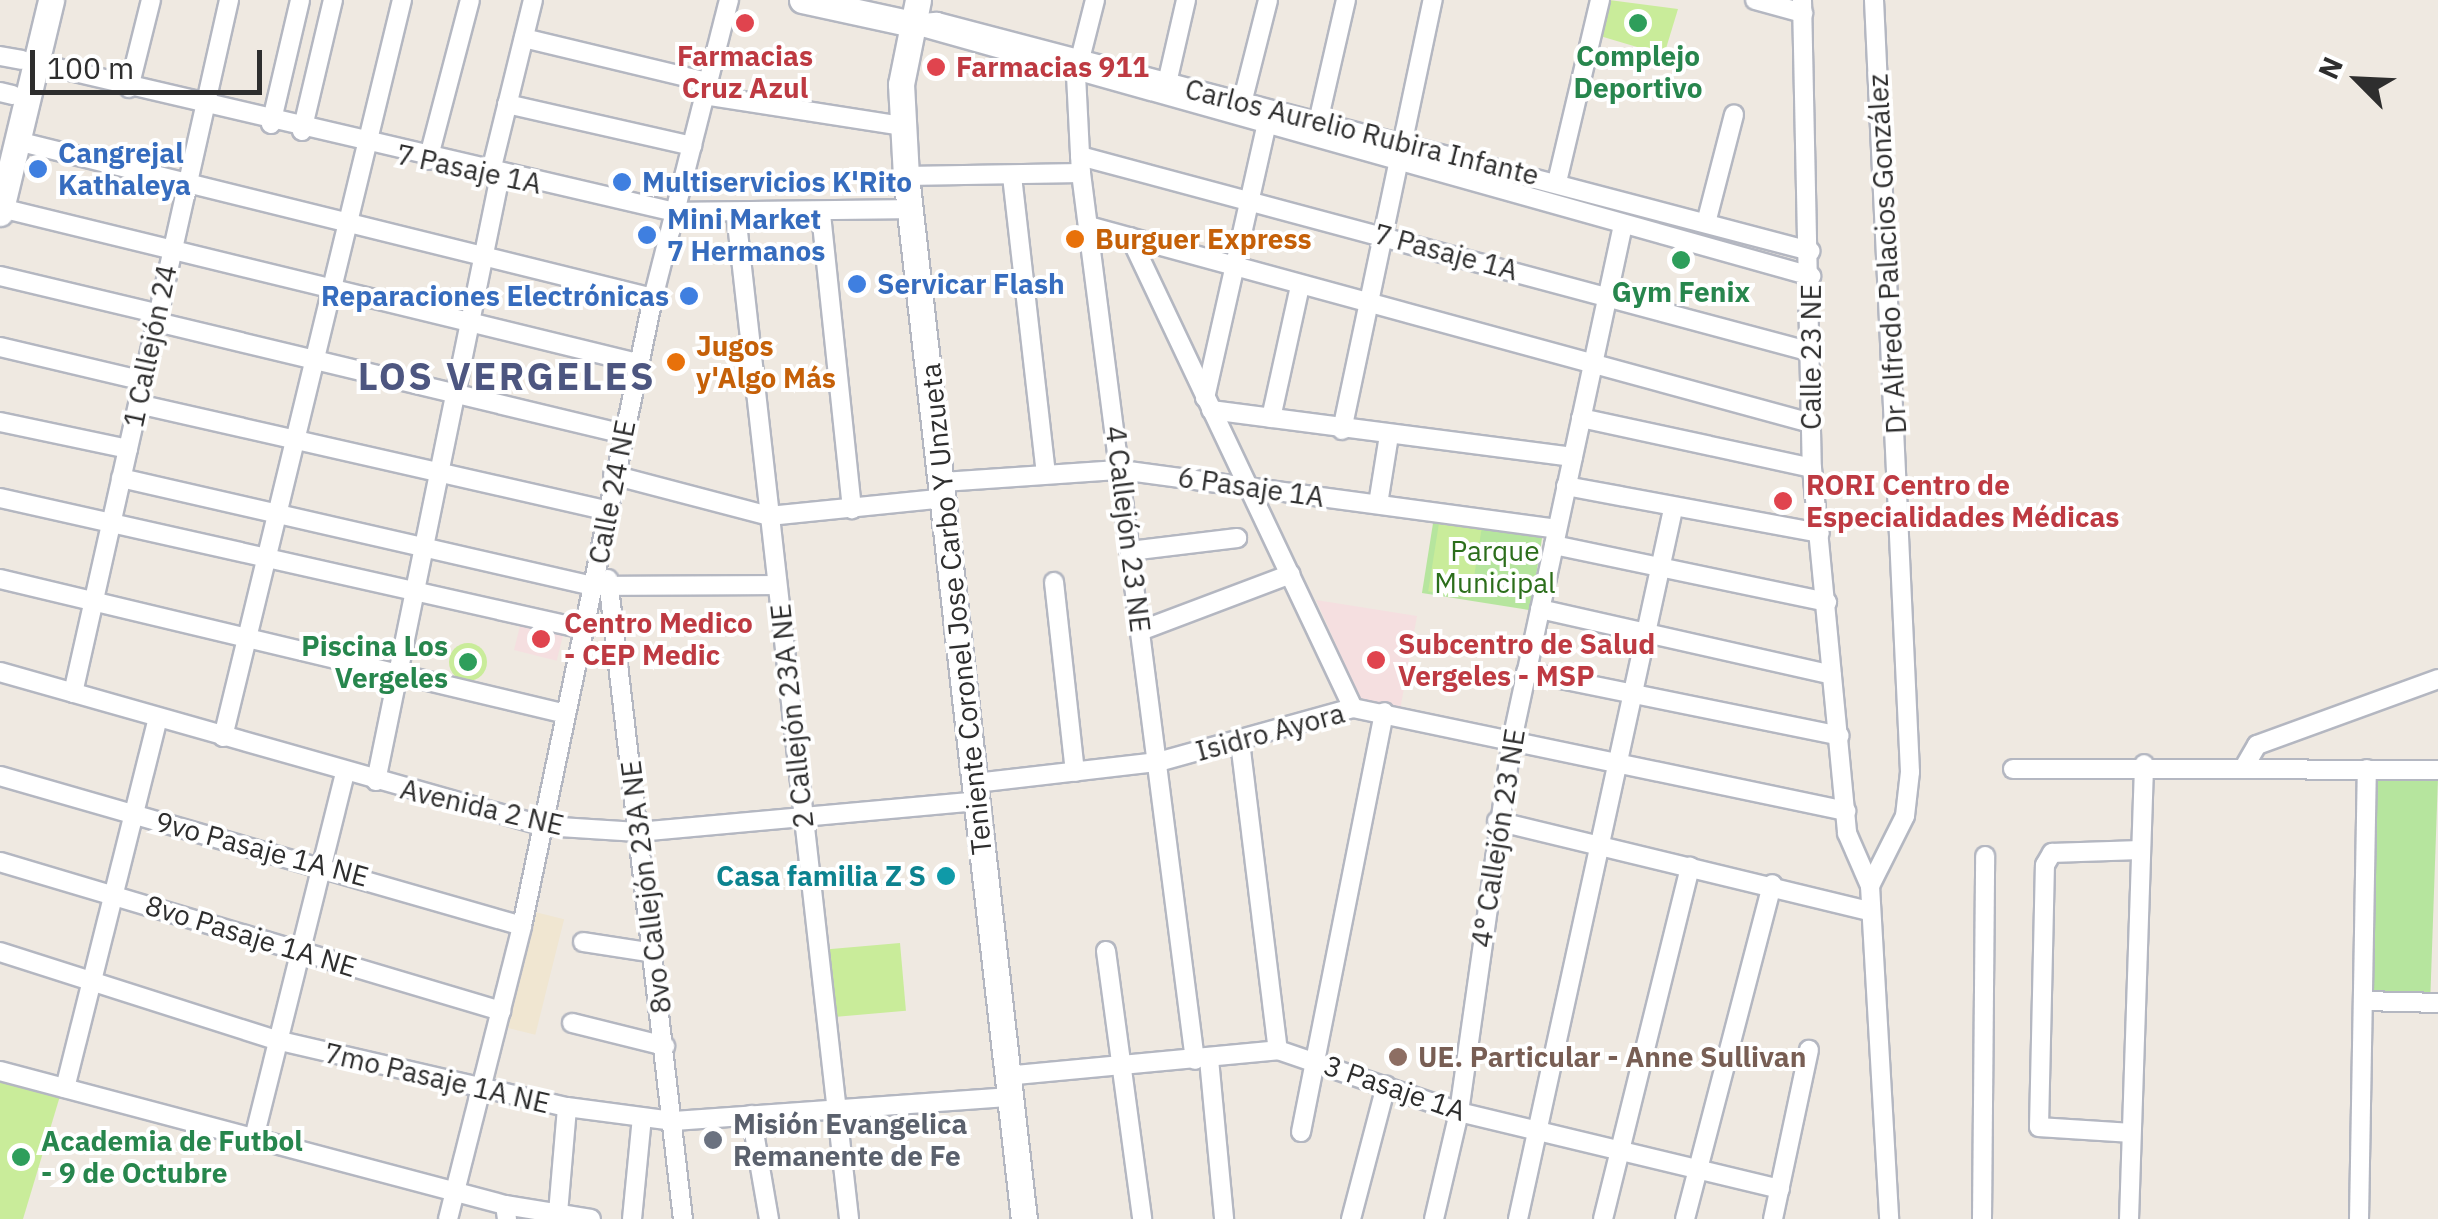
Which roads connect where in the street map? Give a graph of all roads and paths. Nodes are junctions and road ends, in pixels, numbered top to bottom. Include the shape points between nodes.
1 (36, 0) edge
2 (51, 0) edge
3 (151, 0) edge
4 (228, 0) edge
5 (300, 0) edge
6 (334, 0) edge
7 (402, 0) edge
8 (470, 0) edge
9 (533, 0) edge
10 (729, 0) edge
11 (1095, 0) edge
12 (1186, 0) edge
13 (1268, 0) edge
14 (1346, 0) edge
15 (1434, 0) edge
16 (1600, 0) edge
17 (1755, 0) edge
18 (1874, 0) edge
19 (812, 1) edge
20 (1802, 6) edge
21 (915, 12) edge
22 (524, 38) junction
23 (20, 59) edge
24 (1077, 68) junction
25 (1167, 83) junction
26 (129, 88) junction
27 (706, 88) junction
28 (7, 94) edge
29 (507, 104) junction
30 (1242, 104) junction
31 (204, 108) junction
32 (1734, 115) dead end
33 (1318, 122) junction
34 (271, 124) junction
35 (902, 126) junction
36 (1266, 127) junction
37 (302, 132) junction
38 (1402, 140) junction
39 (362, 146) junction
40 (692, 146) junction
41 (7, 159) edge
42 (428, 160) junction
43 (1398, 163) junction
44 (1081, 164) junction
45 (495, 176) junction
46 (906, 176) junction
47 (1012, 176) junction
48 (1557, 182) junction
49 (185, 183) junction
50 (1248, 200) junction
51 (910, 209) junction
52 (0, 210) edge
53 (676, 212) junction
54 (736, 214) junction
55 (821, 214) junction
56 (344, 223) junction
57 (1706, 223) junction
58 (1623, 225) junction
59 (1092, 227) junction
60 (1380, 235) junction
61 (1130, 237) junction
62 (171, 248) junction
63 (1810, 251) junction
64 (483, 257) junction
65 (1236, 267) junction
66 (0, 276) edge
67 (1810, 276) junction
68 (1300, 286) junction
69 (328, 290) junction
70 (1608, 294) junction
71 (653, 298) junction
72 (1365, 306) junction
73 (158, 318) junction
74 (470, 326) junction
75 (0, 347) edge
76 (1811, 352) junction
77 (312, 362) junction
78 (638, 363) junction
79 (1593, 363) junction
80 (144, 381) junction
81 (455, 395) junction
82 (138, 404) junction
83 (1208, 404) junction
84 (1271, 418) junction
85 (1581, 418) junction
86 (0, 422) edge
87 (1811, 423) junction
88 (1342, 430) junction
89 (623, 434) junction
90 (1389, 435) junction
91 (293, 441) junction
92 (128, 449) junction
93 (1573, 457) junction
94 (1812, 468) junction
95 (1120, 470) junction
96 (1046, 474) junction
97 (439, 475) junction
98 (613, 475) junction
99 (121, 478) junction
100 (1243, 485) junction
101 (1566, 486) junction
102 (944, 490) junction
103 (0, 498) edge
104 (1378, 504) junction
105 (852, 509) junction
106 (1674, 509) junction
107 (606, 510) junction
108 (768, 516) junction
109 (275, 517) junction
110 (112, 522) junction
111 (1820, 532) junction
112 (1556, 537) junction
113 (1237, 538) dead end
114 (424, 548) junction
115 (1130, 550) junction
116 (265, 560) junction
117 (1664, 571) junction
118 (1291, 574) junction
119 (0, 579) edge
120 (1054, 582) dead end
121 (777, 585) junction
122 (602, 587) junction
123 (415, 592) junction
124 (94, 600) junction
125 (1827, 602) junction
126 (1540, 609) junction
127 (583, 629) junction
128 (1140, 630) junction
129 (1651, 636) junction
130 (246, 640) junction
131 (0, 672) edge
132 (1526, 672) junction
133 (1832, 675) junction
134 (397, 678) junction
135 (2438, 679) edge
136 (73, 693) junction
137 (1638, 696) junction
138 (1353, 708) junction
139 (1384, 712) junction
140 (566, 714) junction
141 (158, 718) junction
142 (1840, 736) junction
143 (224, 737) junction
144 (1512, 740) junction
145 (1240, 742) junction
146 (1158, 762) junction
147 (1620, 764) junction
148 (2144, 764) junction
149 (2246, 764) junction
150 (2012, 769) dead end
151 (2367, 769) junction
152 (2438, 770) edge
153 (1075, 772) junction
154 (344, 773) junction
155 (0, 776) edge
156 (376, 782) junction
157 (977, 792) junction
158 (1846, 811) junction
159 (132, 814) junction
160 (802, 814) junction
161 (1496, 821) junction
162 (544, 826) junction
163 (638, 832) junction
164 (1603, 847) junction
165 (2139, 850) junction
166 (1985, 856) dead end
167 (0, 862) edge
168 (321, 862) junction
169 (1690, 867) junction
170 (1772, 884) junction
171 (1870, 886) junction
172 (112, 894) junction
173 (1869, 910) junction
174 (522, 926) junction
175 (582, 942) dead end
176 (1106, 951) dead end
177 (0, 952) edge
178 (298, 953) junction
179 (654, 953) junction
180 (91, 979) junction
181 (2364, 1001) junction
182 (2438, 1003) edge
183 (501, 1011) junction
184 (572, 1023) dead end
185 (276, 1040) junction
186 (664, 1046) junction
187 (1278, 1050) junction
188 (1809, 1050) dead end
189 (1202, 1059) junction
190 (1311, 1060) junction
191 (1126, 1067) junction
192 (0, 1070) edge
193 (1006, 1086) junction
194 (1386, 1086) junction
195 (65, 1088) junction
196 (480, 1094) junction
197 (567, 1108) junction
198 (838, 1111) junction
199 (1460, 1112) junction
200 (751, 1115) junction
201 (642, 1118) junction
202 (674, 1121) junction
203 (1540, 1131) junction
204 (1302, 1132) dead end
205 (2131, 1133) junction
206 (254, 1138) junction
207 (1620, 1152) junction
208 (1698, 1170) junction
209 (1780, 1189) junction
210 (454, 1194) junction
211 (506, 1212) edge
212 (558, 1214) junction
213 (448, 1219) edge
214 (590, 1219) edge
215 (632, 1219) edge
216 (683, 1219) edge
217 (769, 1219) edge
218 (849, 1219) edge
219 (1024, 1219) edge
220 (1142, 1219) edge
221 (1224, 1219) edge
222 (1351, 1219) edge
223 (1434, 1219) edge
224 (1518, 1219) edge
225 (1603, 1219) edge
226 (1685, 1219) edge
227 (1773, 1219) edge
228 (1889, 1219) edge
229 (1982, 1219) edge
230 (2129, 1219) edge
231 (2358, 1219) edge

1 - 23 street
2 - 23 street
3 - 26 street
4 - 31 street, 1 Callejón 24
5 - 34 street
6 - 37 street
7 - 39 street
8 - 42 street
9 - 22 street
10 - 27 street, Calle 24 NE
11 - 24 street, 4 Callejón 23 NE
12 - 25 street
13 - 30 street
14 - 33 street
15 - 38 street
16 - 48 street
17 - 20 street
18 - 171 street, Dr Alfredo Palacios González via 1910,772 1905,816
19 - 21 street
20 - 63 street, Calle 23 NE
21 - 24 street
21 - 35 street, Teniente Coronel Jose Carbo Y Unzueta
22 - 27 street
22 - 29 street
23 - 26 street, 7 Pasaje 1A
23 - 28 street
23 - 41 street
24 - 25 street, Carlos Aurelio Rubira Infante
24 - 36 street, Carlos Aurelio Rubira Infante
24 - 44 street, 4 Callejón 23 NE
25 - 30 street, Carlos Aurelio Rubira Infante
26 - 31 street, 7 Pasaje 1A
27 - 35 street
27 - 40 street, Calle 24 NE
28 - 41 street
29 - 40 street
29 - 45 street
30 - 33 street, Carlos Aurelio Rubira Infante
31 - 34 street, 7 Pasaje 1A
31 - 49 street, 1 Callejón 24
32 - 57 street
33 - 38 street, Carlos Aurelio Rubira Infante
34 - 37 street, 7 Pasaje 1A
35 - 46 street, Teniente Coronel Jose Carbo Y Unzueta
36 - 43 street, Carlos Aurelio Rubira Infante
36 - 50 street
37 - 39 street, 7 Pasaje 1A
38 - 43 street
38 - 48 street, Carlos Aurelio Rubira Infante
39 - 42 street, 7 Pasaje 1A
39 - 56 street
40 - 53 street, Calle 24 NE
41 - 49 street
41 - 52 street
42 - 45 street, 7 Pasaje 1A
43 - 58 street, Carlos Aurelio Rubira Infante
43 - 60 street
44 - 47 street, 7 Pasaje 1A
44 - 50 street, 7 Pasaje 1A
44 - 59 street, 4 Callejón 23 NE
45 - 53 street, 7 Pasaje 1A
45 - 64 street
46 - 47 street, 7 Pasaje 1A
46 - 51 street, Teniente Coronel Jose Carbo Y Unzueta
47 - 96 street
48 - 57 street, Carlos Aurelio Rubira Infante
49 - 56 street
49 - 62 street, 1 Callejón 24
50 - 60 street, 7 Pasaje 1A
50 - 65 street
51 - 55 street, 7 Pasaje 1A
51 - 102 street, Teniente Coronel Jose Carbo Y Unzueta
52 - 62 street
53 - 54 street, 7 Pasaje 1A
53 - 71 street, Calle 24 NE
54 - 55 street, 7 Pasaje 1A
54 - 108 street, 2 Callejón 23A NE
55 - 105 street
56 - 64 street
56 - 69 street
57 - 63 street, Carlos Aurelio Rubira Infante
58 - 67 street, Carlos Aurelio Rubira Infante
58 - 70 street, 4° Callejón 23 NE
59 - 61 street
59 - 95 street, 4 Callejón 23 NE
60 - 70 street, 7 Pasaje 1A
60 - 72 street
61 - 65 street
61 - 83 street
62 - 69 street
62 - 73 street, 1 Callejón 24
63 - 67 street, Calle 23 NE
64 - 71 street
64 - 74 street
65 - 68 street
65 - 83 street
66 - 73 street
67 - 76 street, Calle 23 NE
68 - 72 street
68 - 84 street
69 - 74 street
69 - 77 street
70 - 76 street, 7 Pasaje 1A
70 - 79 street, 4° Callejón 23 NE
71 - 78 street, Calle 24 NE
72 - 79 street
72 - 88 street
73 - 77 street
73 - 80 street, 1 Callejón 24
74 - 78 street
74 - 81 street
75 - 80 street
76 - 87 street, Calle 23 NE
77 - 81 street
77 - 91 street
78 - 89 street, Calle 24 NE
79 - 85 street, 4° Callejón 23 NE
79 - 87 street
80 - 82 street, 1 Callejón 24
81 - 89 street
81 - 97 street
82 - 91 street
82 - 92 street, 1 Callejón 24
83 - 84 street
83 - 100 street
84 - 88 street
85 - 93 street, 4° Callejón 23 NE
85 - 94 street
86 - 92 street
87 - 94 street, Calle 23 NE
88 - 90 street
89 - 98 street, Calle 24 NE
90 - 93 street
90 - 104 street
91 - 97 street
91 - 109 street
92 - 99 street, 1 Callejón 24
93 - 101 street, 4° Callejón 23 NE
94 - 111 street, Calle 23 NE
95 - 96 street, 6 Pasaje 1A
95 - 100 street, 6 Pasaje 1A
95 - 115 street, 4 Callejón 23 NE
96 - 102 street, 6 Pasaje 1A
97 - 107 street
97 - 114 street
98 - 107 street, Calle 24 NE
98 - 108 street, 6 Pasaje 1A
99 - 109 street
99 - 110 street, 1 Callejón 24
100 - 104 street, 6 Pasaje 1A
100 - 118 street
101 - 106 street
101 - 112 street, 4° Callejón 23 NE
102 - 105 street, 6 Pasaje 1A
102 - 157 street, Teniente Coronel Jose Carbo Y Unzueta
103 - 110 street
104 - 112 street, 6 Pasaje 1A
105 - 108 street, 6 Pasaje 1A
106 - 111 street
106 - 117 street
107 - 122 street, Calle 24 NE
108 - 121 street, 2 Callejón 23A NE
109 - 114 street
109 - 116 street
110 - 116 street
110 - 124 street, 1 Callejón 24
111 - 125 street, Calle 23 NE
112 - 117 street, 6 Pasaje 1A
112 - 126 street, 4° Callejón 23 NE
113 - 115 street
114 - 122 street
114 - 123 street
115 - 128 street, 4 Callejón 23 NE
116 - 123 street
116 - 130 street
117 - 125 street, 6 Pasaje 1A
117 - 129 street
118 - 128 street
118 - 138 street
119 - 124 street
120 - 153 street
121 - 122 street
121 - 160 street, 2 Callejón 23A NE
122 - 127 street, Calle 24 NE
122 - 163 street, 8vo Callejón 23A NE
123 - 127 street
123 - 134 street
124 - 130 street
124 - 136 street, 1 Callejón 24
125 - 133 street, Calle 23 NE
126 - 129 street
126 - 132 street, 4° Callejón 23 NE
127 - 140 street, Calle 24 NE
128 - 146 street, 4 Callejón 23 NE
129 - 133 street
129 - 137 street
130 - 134 street
130 - 143 street
131 - 136 street, Avenida 2 NE
132 - 137 street
132 - 144 street, 4° Callejón 23 NE
133 - 142 street, Calle 23 NE
134 - 140 street
134 - 156 street
135 - 149 street via 2257,746
136 - 141 street, Avenida 2 NE
137 - 142 street
137 - 147 street
138 - 139 street, Isidro Ayora
138 - 145 street, Isidro Ayora
139 - 144 street, Isidro Ayora
139 - 190 street
140 - 162 street, Calle 24 NE
141 - 143 street, Avenida 2 NE
141 - 159 street
142 - 158 street, Calle 23 NE
143 - 154 street, Avenida 2 NE
144 - 147 street, Isidro Ayora
144 - 161 street, 4° Callejón 23 NE
145 - 146 street, Isidro Ayora
145 - 187 street
146 - 153 street, Isidro Ayora
146 - 189 street, 4 Callejón 23 NE
147 - 158 street, Isidro Ayora
147 - 164 street
148 - 149 street
148 - 150 street
148 - 165 street
149 - 151 street
151 - 152 street
151 - 181 street
153 - 157 street, Isidro Ayora
154 - 156 street, Avenida 2 NE
154 - 168 street
155 - 159 street, 9vo Pasaje 1A NE
156 - 162 street, Avenida 2 NE
157 - 160 street, Avenida 2 NE
157 - 193 street, Teniente Coronel Jose Carbo Y Unzueta
158 - 171 street, Calle 23 NE via 1858,873
159 - 168 street, 9vo Pasaje 1A NE
159 - 172 street
160 - 163 street, Avenida 2 NE
160 - 198 street, 2 Callejón 23A NE
161 - 164 street
161 - 199 street, 4° Callejón 23 NE
162 - 163 street, Avenida 2 NE
162 - 174 street, Calle 24 NE
163 - 179 street, 8vo Callejón 23A NE
164 - 169 street
164 - 203 street
165 - 205 street
165 - 205 street via 2052,853 2045,864 2039,1127
166 - 229 street
167 - 172 street, 8vo Pasaje 1A NE
168 - 174 street, 9vo Pasaje 1A NE
168 - 178 street
169 - 170 street
169 - 207 street
170 - 173 street
170 - 208 street
171 - 173 street, Dr Alfredo Palacios González
172 - 178 street, 8vo Pasaje 1A NE
172 - 180 street
173 - 228 street, Dr Alfredo Palacios González
174 - 183 street, Calle 24 NE
175 - 179 street
176 - 191 street
177 - 180 street, 7mo Pasaje 1A NE
178 - 183 street, 8vo Pasaje 1A NE
178 - 185 street
179 - 186 street, 8vo Callejón 23A NE
180 - 185 street, 7mo Pasaje 1A NE
180 - 195 street
181 - 182 street
181 - 231 street
183 - 196 street, Calle 24 NE
184 - 186 street
185 - 196 street, 7mo Pasaje 1A NE
185 - 206 street
186 - 202 street, 8vo Callejón 23A NE
187 - 189 street, 3 Pasaje 1A
187 - 190 street, 3 Pasaje 1A
188 - 209 street
189 - 191 street, 3 Pasaje 1A
189 - 221 street, 4 Callejón 23 NE
190 - 194 street, 3 Pasaje 1A
190 - 204 street
191 - 193 street, 3 Pasaje 1A
191 - 220 street
192 - 195 street
193 - 198 street, 7mo Pasaje 1A NE
193 - 219 street, Teniente Coronel Jose Carbo Y Unzueta
194 - 199 street, 3 Pasaje 1A
194 - 222 street
195 - 206 street
196 - 197 street, 7mo Pasaje 1A NE
196 - 210 street, Calle 24 NE
197 - 201 street, 7mo Pasaje 1A NE
197 - 212 street
198 - 200 street, 7mo Pasaje 1A NE
198 - 218 street, 2 Callejón 23A NE
199 - 203 street, 3 Pasaje 1A
199 - 223 street, 4° Callejón 23 NE
200 - 202 street, 7mo Pasaje 1A NE
200 - 217 street
201 - 202 street, 7mo Pasaje 1A NE
201 - 215 street
202 - 216 street, 8vo Callejón 23A NE
203 - 207 street, 3 Pasaje 1A
203 - 224 street
205 - 230 street
206 - 210 street
207 - 208 street, 3 Pasaje 1A
207 - 225 street
208 - 209 street, 3 Pasaje 1A
208 - 226 street
209 - 227 street
210 - 211 street
210 - 213 street, Calle 24 NE
211 - 212 street
212 - 214 street

